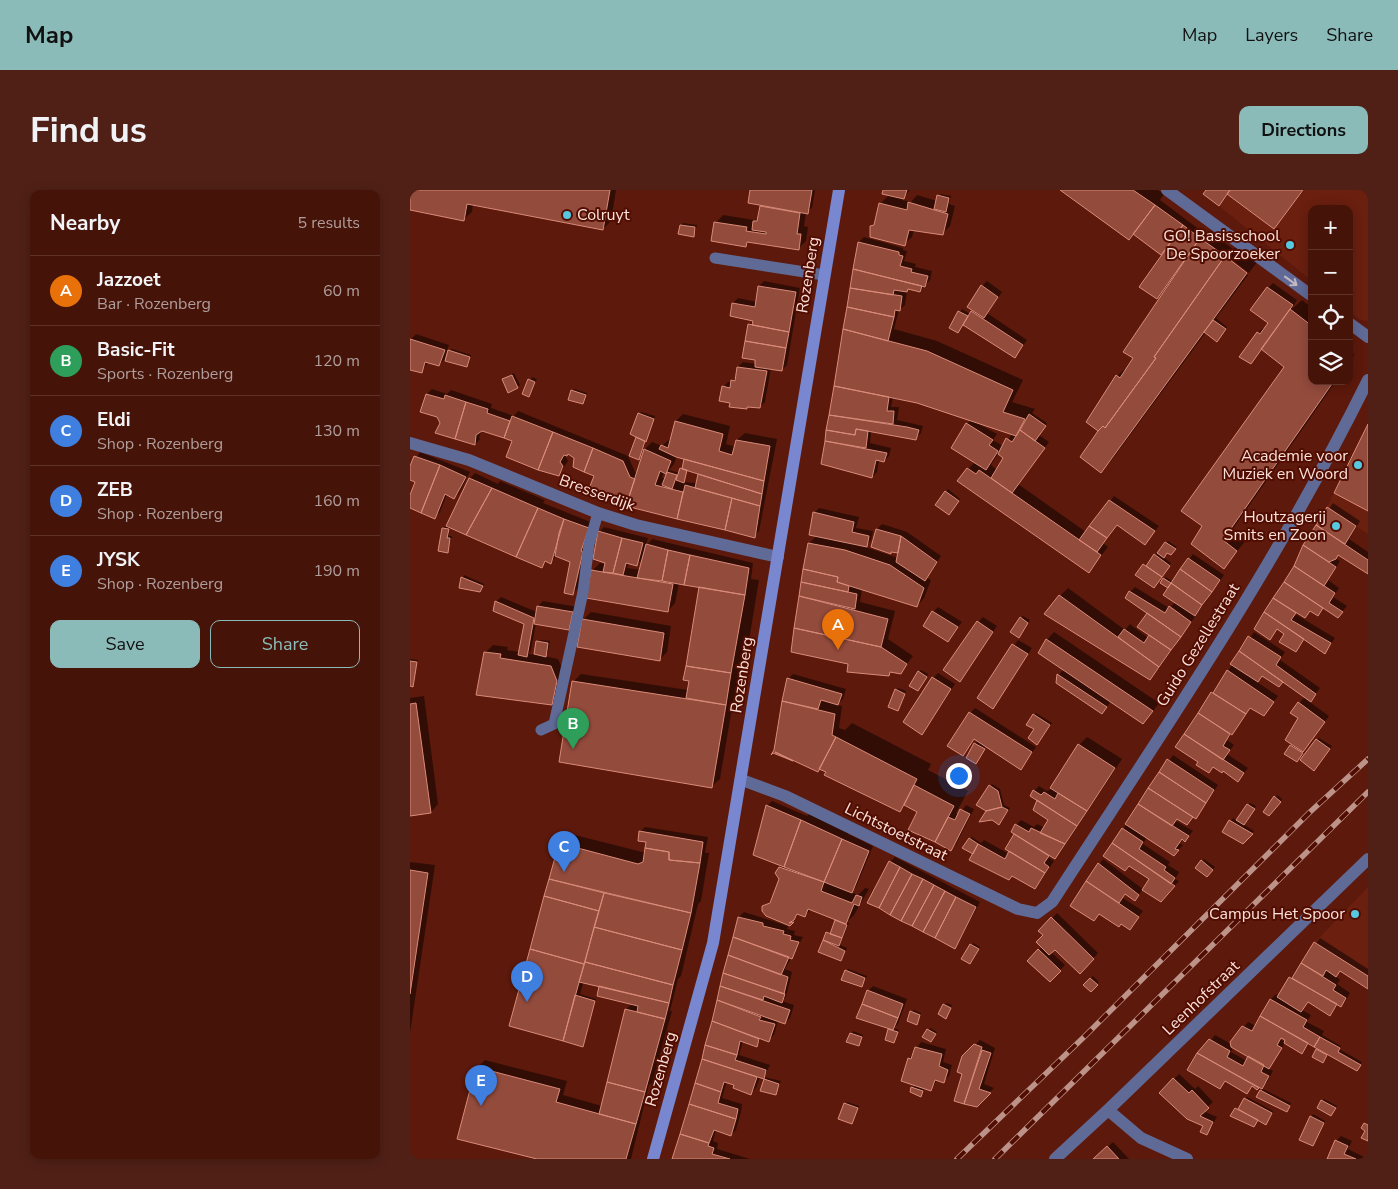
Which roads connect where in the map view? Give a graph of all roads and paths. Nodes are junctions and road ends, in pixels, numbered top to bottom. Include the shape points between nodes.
1 (839, 190) edge
2 (1167, 190) edge
3 (715, 258) dead end
4 (824, 275) junction
5 (1311, 295) edge
6 (1353, 326) edge
7 (1368, 337) edge
8 (1368, 380) edge
9 (410, 443) edge
10 (598, 513) junction
11 (778, 557) junction
12 (541, 730) dead end
13 (742, 780) junction
14 (1368, 859) edge
15 (1036, 913) joint
16 (1108, 1110) junction
17 (653, 1159) edge
18 (1055, 1159) edge
19 (1187, 1159) edge

1 - 4 main road, Rozenberg
2 -> 5 street
3 - 4 lane
4 - 11 main road, Rozenberg
6 - 7 street
8 - 15 street, Guido Gezellestraat via 1312,487 1218,647 1052,902
9 - 10 street, Bresserdijk via 469,460
10 - 11 street, Bresserdijk via 636,525
10 - 12 lane via 554,724
11 - 13 main road, Rozenberg
13 - 15 street, Lichtstoetstraat via 784,796 1018,910
13 - 17 main road, Rozenberg via 713,943
14 - 16 street, Leenhofstraat
16 - 18 street, Leenhofstraat
16 - 19 street via 1141,1138

